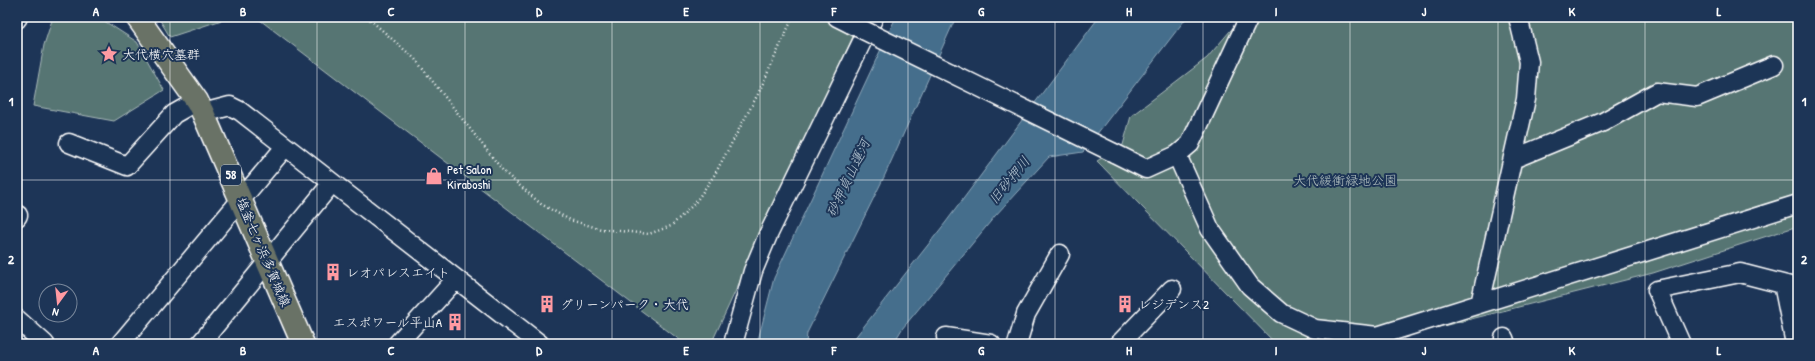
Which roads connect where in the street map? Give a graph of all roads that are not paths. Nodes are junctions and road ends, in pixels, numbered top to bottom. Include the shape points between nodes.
1 (137, 17) edge
2 (874, 17) edge
3 (1249, 17) edge
4 (1518, 17) edge
5 (844, 20) edge
6 (1774, 65) dead end
7 (200, 107) junction
8 (69, 143) dead end
9 (285, 147) junction
10 (1177, 155) junction
11 (1513, 159) junction
12 (332, 183) junction
13 (242, 199) junction
14 (1798, 204) edge
15 (1060, 254) dead end
16 (267, 261) junction
17 (455, 280) junction
18 (1790, 286) edge
19 (1172, 288) dead end
20 (1480, 304) junction
21 (18, 321) edge
22 (946, 338) dead end
23 (45, 344) edge
24 (120, 344) edge
25 (200, 344) edge
26 (303, 344) edge
27 (397, 344) edge
28 (540, 344) edge
29 (733, 344) edge
30 (992, 344) edge
31 (1017, 344) edge
32 (1119, 344) edge
33 (1681, 344) edge
34 (1794, 344) edge

1 - 7 main road, 塩釜七ヶ浜多賀城線 / 58
2 - 29 street via 768,235 753,271
3 - 10 street via 1190,144
4 - 11 street via 1529,62 1526,100
5 - 10 street, bridge via 1146,169
6 - 11 street via 1697,96 1657,92 1603,122
7 - 8 street via 174,114 127,166
7 - 9 street via 230,106
7 - 13 main road, 塩釜七ヶ浜多賀城線 / 58
9 - 12 street
9 - 13 street
10 - 20 street via 1210,228 1250,286 1280,313 1315,329 1377,336
11 - 20 street
12 - 16 street
12 - 17 street
13 - 16 main road, 塩釜七ヶ浜多賀城線 / 58
13 - 24 street
14 - 20 street
15 - 31 street via 1026,314
16 - 25 street
16 - 26 main road, 塩釜七ヶ浜多賀城線 / 58
17 - 27 street
17 - 28 street
18 - 33 street via 1740,273 1657,290
18 - 34 street
19 - 32 street
21 - 23 street
22 - 30 street

